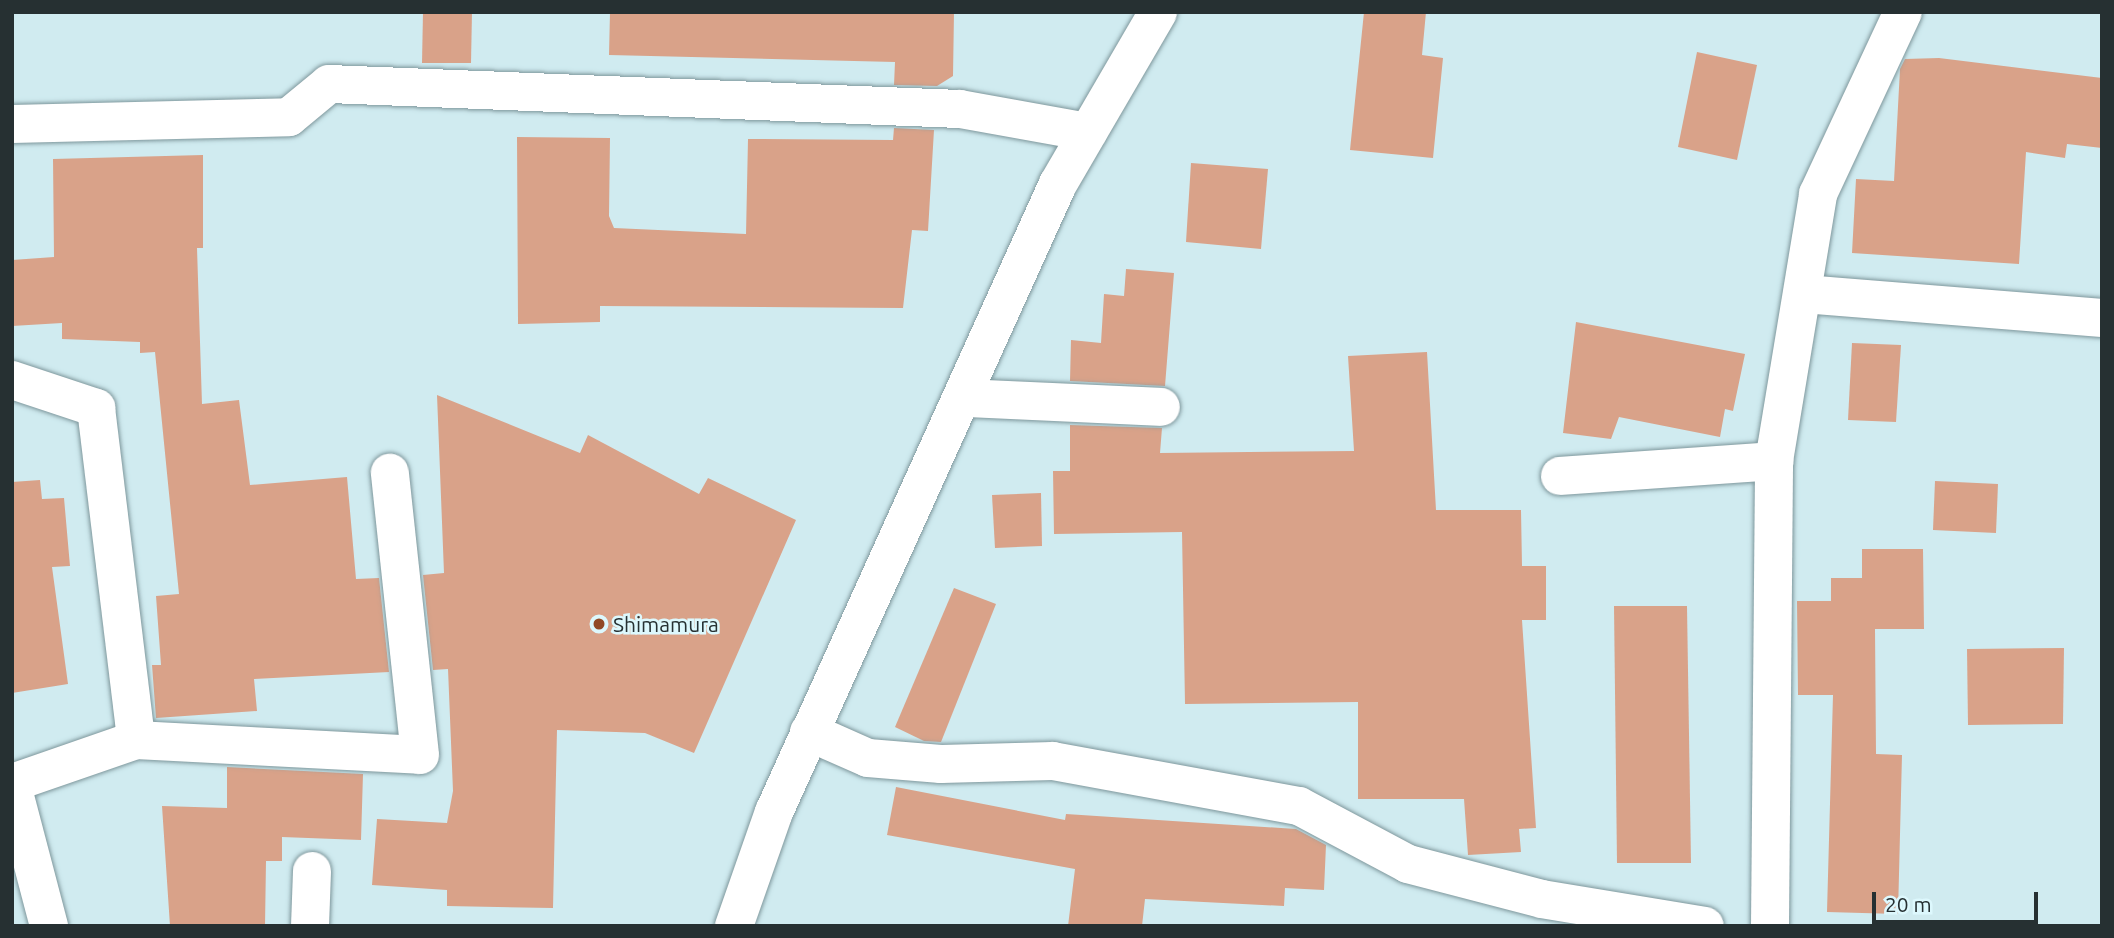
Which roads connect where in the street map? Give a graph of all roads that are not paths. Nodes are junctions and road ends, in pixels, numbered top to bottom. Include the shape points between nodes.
1 (1158, 12) edge
2 (1903, 12) edge
3 (12, 124) edge
4 (1088, 132) junction
5 (1804, 294) junction
6 (2102, 318) edge
7 (12, 380) edge
8 (965, 398) junction
9 (1161, 407) dead end
10 (1774, 461) junction
11 (390, 473) dead end
12 (1560, 476) dead end
13 (809, 732) junction
14 (136, 740) junction
15 (12, 784) edge
16 (312, 872) dead end
17 (49, 926) edge
18 (310, 926) edge
19 (734, 926) edge
20 (1705, 926) edge
21 (1770, 926) edge

1 - 4 street
2 - 5 street via 1818,194
3 - 4 street via 289,117 329,84 960,109
4 - 8 street via 1058,184
5 - 6 street
5 - 10 street
7 - 14 street via 96,408
8 - 9 street
8 - 13 street
10 - 12 street
10 - 21 street
11 - 14 street via 420,755
13 - 19 street
13 - 20 street via 868,758 941,764 1053,761 1299,806 1408,864 1542,900
14 - 15 street
15 - 17 street
16 - 18 street

